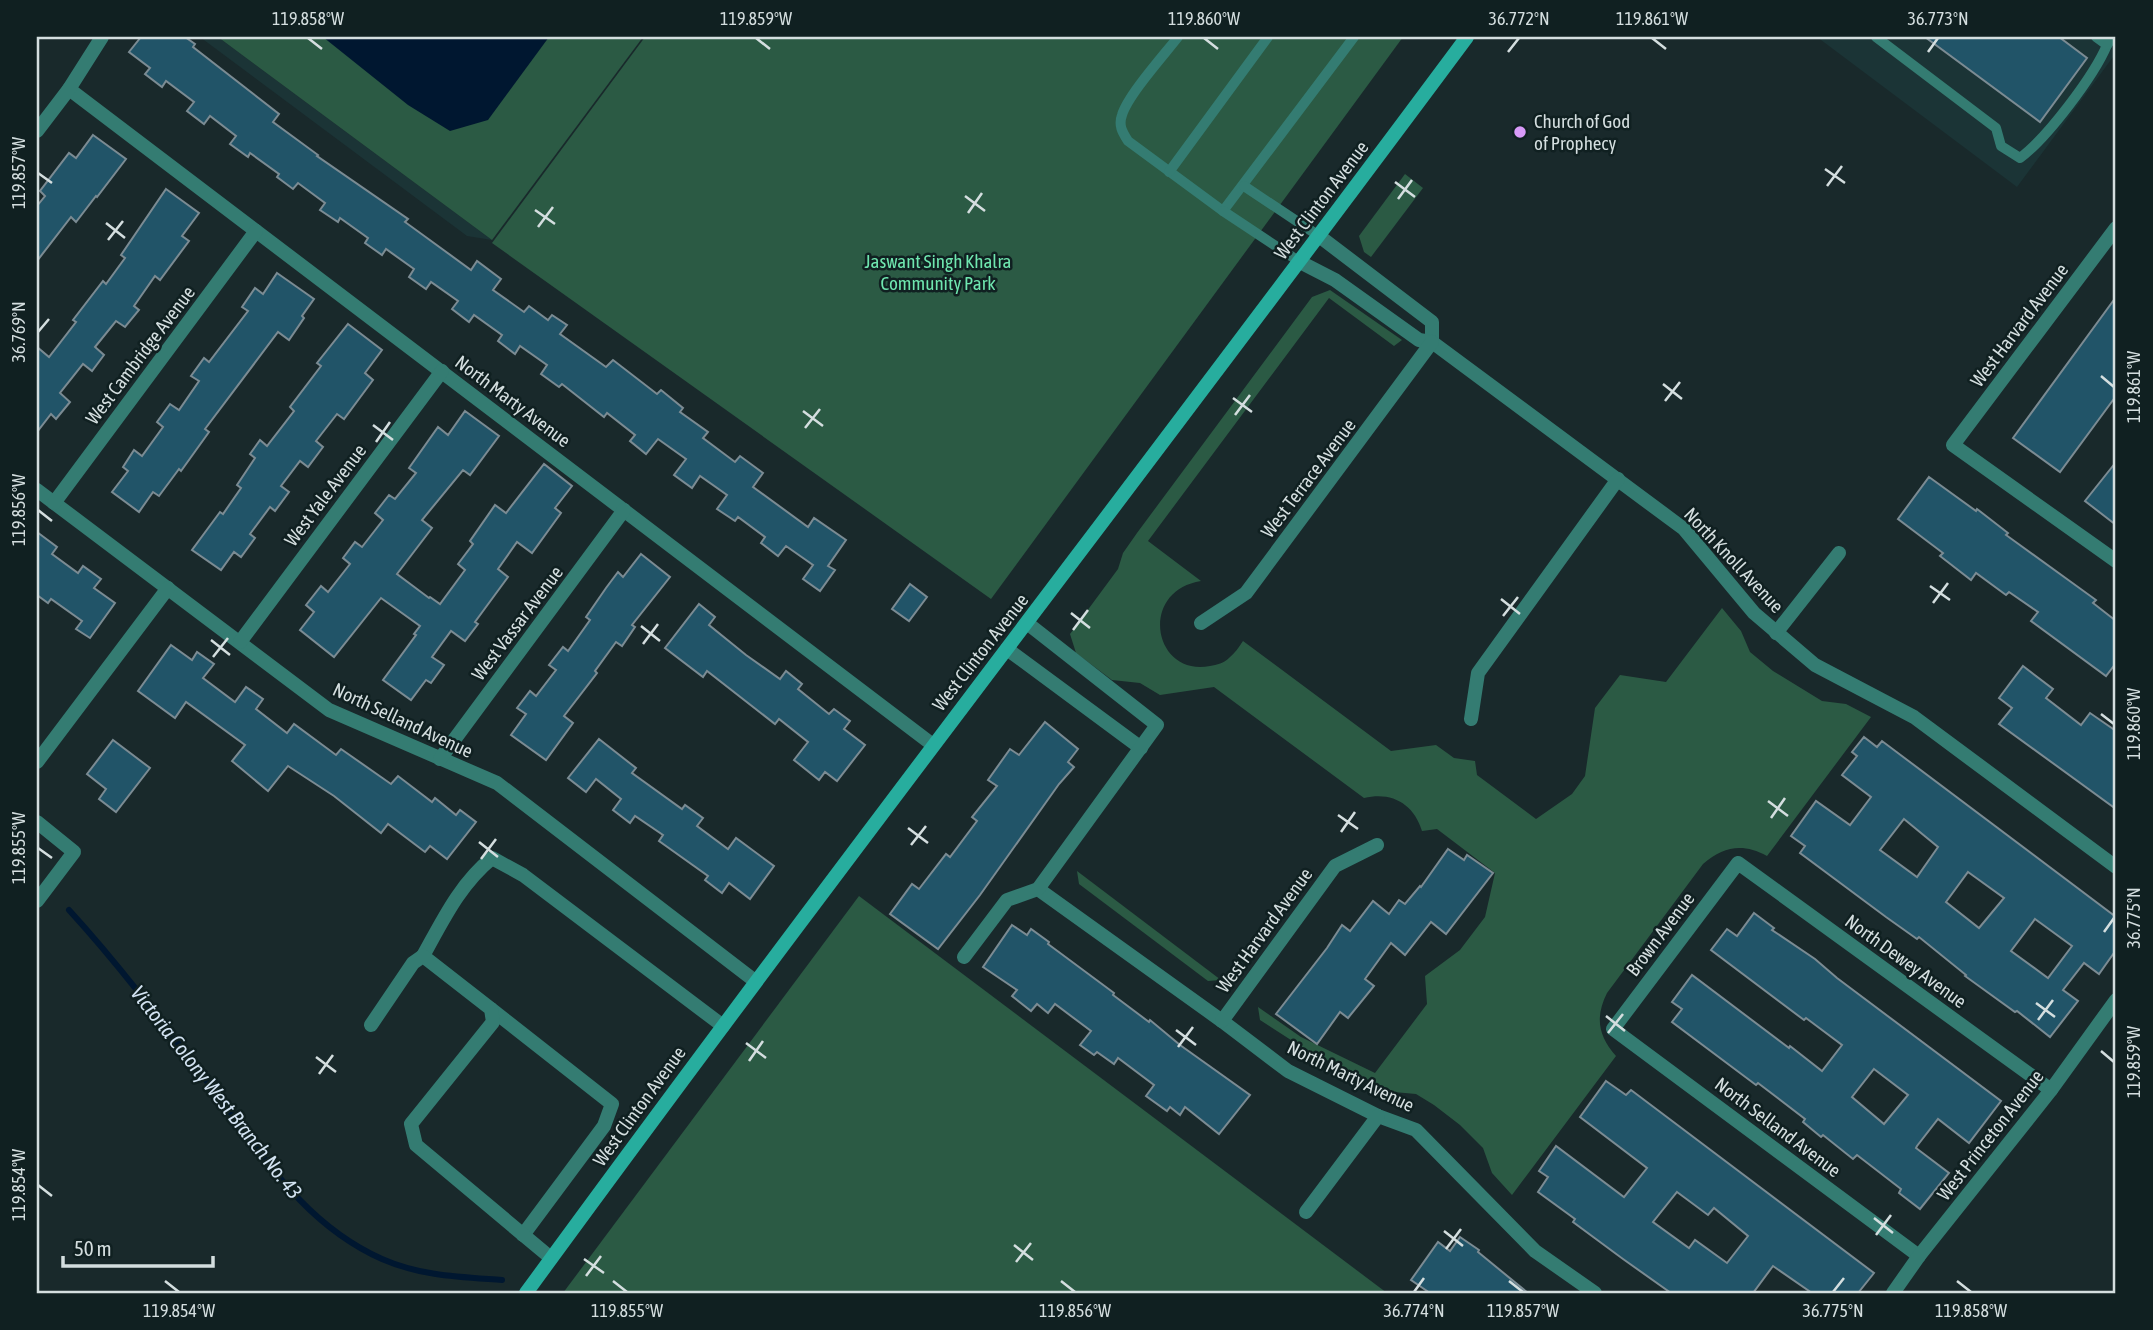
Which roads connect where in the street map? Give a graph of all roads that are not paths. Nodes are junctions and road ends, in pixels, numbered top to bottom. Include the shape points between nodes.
1 (102, 37) edge
2 (1178, 37) edge
3 (1268, 37) edge
4 (1354, 37) edge
5 (1467, 37) edge
6 (1876, 37) edge
7 (2096, 37) edge
8 (2110, 41) edge
9 (69, 89) junction
10 (37, 131) edge
11 (1169, 172) junction
12 (1244, 186) junction
13 (1223, 211) junction
14 (2116, 228) edge
15 (257, 231) junction
16 (1319, 236) junction
17 (1300, 262) junction
18 (1433, 342) junction
19 (442, 371) junction
20 (1618, 479) junction
21 (37, 490) edge
22 (54, 503) junction
23 (624, 510) junction
24 (1839, 553) dead end
25 (2116, 561) edge
26 (167, 588) junction
27 (1027, 623) junction
28 (1201, 623) dead end
29 (1776, 633) junction
30 (240, 642) junction
31 (1007, 649) junction
32 (1471, 719) dead end
33 (933, 745) junction
34 (1141, 748) junction
35 (440, 759) junction
36 (37, 762) edge
37 (37, 822) edge
38 (1377, 845) dead end
39 (1738, 863) joint
40 (2116, 867) edge
41 (1038, 889) junction
42 (37, 901) edge
43 (423, 956) junction
44 (964, 957) dead end
45 (755, 981) junction
46 (2116, 1000) edge
47 (491, 1009) junction
48 (1222, 1021) junction
49 (371, 1026) dead end
50 (723, 1026) junction
51 (1613, 1029) joint
52 (2051, 1090) junction
53 (1378, 1116) junction
54 (1306, 1212) dead end
55 (523, 1235) junction
56 (1919, 1256) junction
57 (551, 1258) junction
58 (526, 1293) edge
59 (1595, 1293) edge
60 (1893, 1293) edge

1 - 9 street
2 - 11 lane via 1121,116 1121,129 1128,141
3 - 11 lane
4 - 12 lane
5 - 16 main road, West Clinton Avenue
6 - 8 lane via 1996,128 2000,146 2020,158 2036,146 2099,63
7 - 8 lane
9 - 10 street
9 - 15 street, North Marty Avenue
11 - 13 lane
12 - 13 lane
12 - 16 lane
13 - 17 lane
14 - 25 street, West Harvard Avenue via 1953,445
15 - 19 street, North Marty Avenue
15 - 22 street, West Cambridge Avenue
16 - 17 main road, West Clinton Avenue
16 - 18 street via 1433,322
17 - 18 street, North Knoll Avenue via 1335,280 1419,340
17 - 27 main road, West Clinton Avenue
18 - 20 street, North Knoll Avenue
18 - 28 street, West Terrace Avenue via 1246,593
19 - 23 street, North Marty Avenue
19 - 30 street, West Yale Avenue
20 - 29 street, North Knoll Avenue via 1684,529
20 - 32 street via 1478,673
21 - 22 street, North Selland Avenue
22 - 26 street, North Selland Avenue
23 - 33 street, North Marty Avenue
23 - 35 street, West Vassar Avenue
24 - 29 street
26 - 30 street, North Selland Avenue
26 - 36 street
27 - 31 main road, West Clinton Avenue
27 - 34 street via 1157,724
29 - 40 street, North Knoll Avenue via 1815,665 1914,717
30 - 35 street, North Selland Avenue via 329,710
31 - 33 main road, West Clinton Avenue
31 - 34 street
33 - 45 main road, West Clinton Avenue
34 - 41 street
35 - 45 street, North Selland Avenue via 497,783
37 - 42 street via 74,852
38 - 48 street, West Harvard Avenue via 1335,866
39 - 51 street, Brown Avenue
39 - 52 street, North Dewey Avenue
41 - 44 street via 1007,900
41 - 48 street, North Marty Avenue
43 - 47 street
43 - 49 street via 413,963
43 - 50 street via 448,909 473,874 492,858 523,874
45 - 50 main road, West Clinton Avenue
46 - 52 street, West Princeton Avenue
47 - 55 street via 493,1022 411,1124 416,1145
47 - 55 street via 612,1104 604,1126
48 - 53 street, North Marty Avenue via 1288,1071
50 - 57 main road, West Clinton Avenue
51 - 56 street, North Selland Avenue
52 - 56 street, West Princeton Avenue
53 - 54 street
53 - 59 street, North Marty Avenue via 1416,1130 1535,1251
55 - 57 street
56 - 60 street, West Princeton Avenue
57 - 58 main road, West Clinton Avenue

